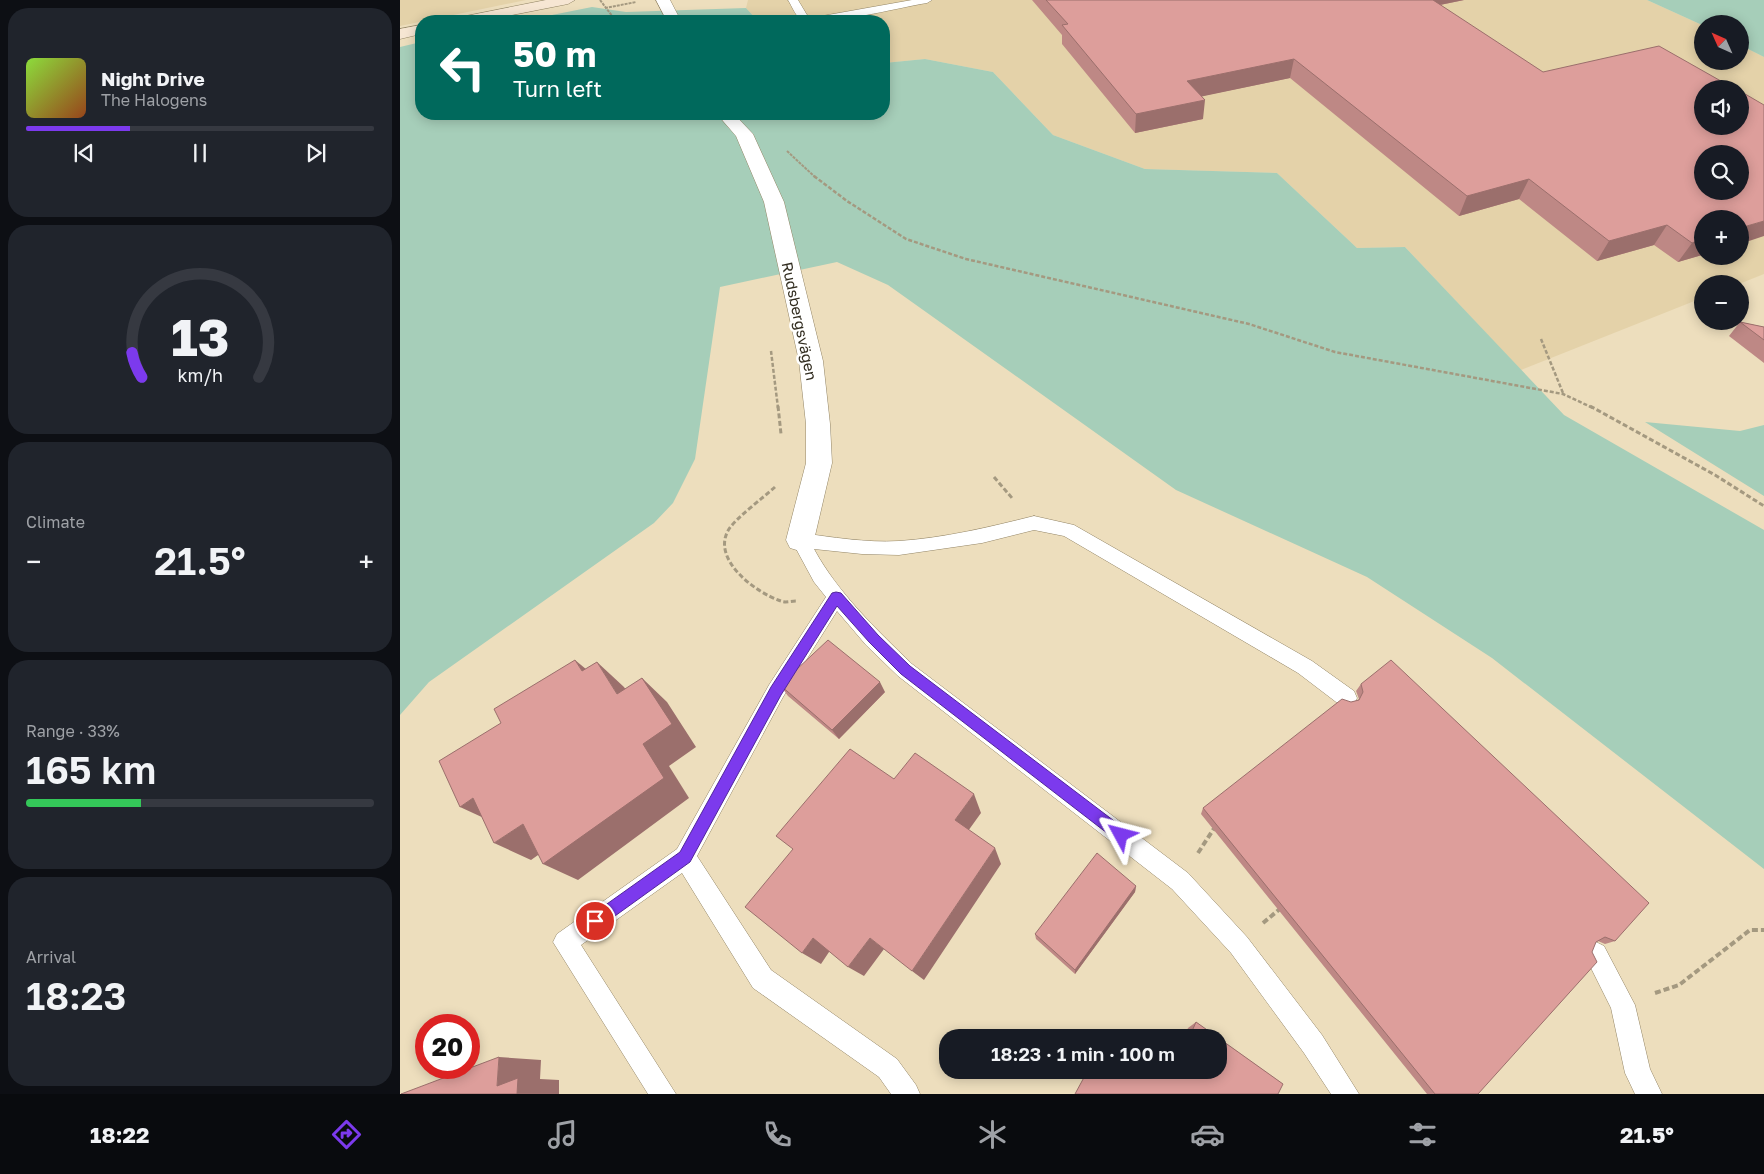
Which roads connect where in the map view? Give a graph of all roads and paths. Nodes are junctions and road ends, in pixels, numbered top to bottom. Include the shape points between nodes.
1 (568, 0) edge
2 (663, 0) edge
3 (793, 0) edge
4 (927, 0) edge
5 (600, 1) edge
6 (638, 2) dead end
7 (605, 8) junction
8 (492, 15) edge
9 (611, 15) edge
10 (671, 15) edge
11 (802, 15) edge
12 (843, 15) edge
13 (415, 31) edge
14 (400, 34) edge
15 (731, 120) edge
16 (784, 146) dead end
17 (1541, 339) dead end
18 (1563, 394) junction
19 (1764, 506) edge
20 (800, 540) junction
21 (836, 597) junction
22 (1347, 698) dead end
23 (1219, 820) edge
24 (685, 857) junction
25 (1180, 881) junction
26 (1282, 907) edge
27 (1764, 930) edge
28 (1239, 945) junction
29 (1596, 954) edge
30 (1623, 1005) junction
31 (663, 1094) edge
32 (906, 1094) edge
33 (1346, 1094) edge
34 (1649, 1094) edge

1 - 8 street
2 - 10 street
3 - 11 lane
4 - 12 lane
5 - 7 path
6 - 7 path
7 - 9 path
13 - 14 street
15 - 20 street, Rudsbergsvägen via 744,134 774,202 811,361 819,462
16 - 18 path via 816,178 847,202 923,246 1248,324 1335,352
17 - 18 path
18 - 19 path via 1605,413 1716,475
20 - 21 lane via 820,577
20 - 22 lane via 899,548 982,536 1034,523 1068,530 1305,667
21 - 24 lane via 776,691
21 - 25 lane via 905,670
23 - 25 path
24 - 31 lane via 565,942
24 - 32 lane via 762,979 888,1068
25 - 28 lane
26 - 28 path
27 - 30 path via 1750,930 1679,985
28 - 33 lane via 1314,1044
29 - 30 lane
30 - 34 lane via 1638,1073

